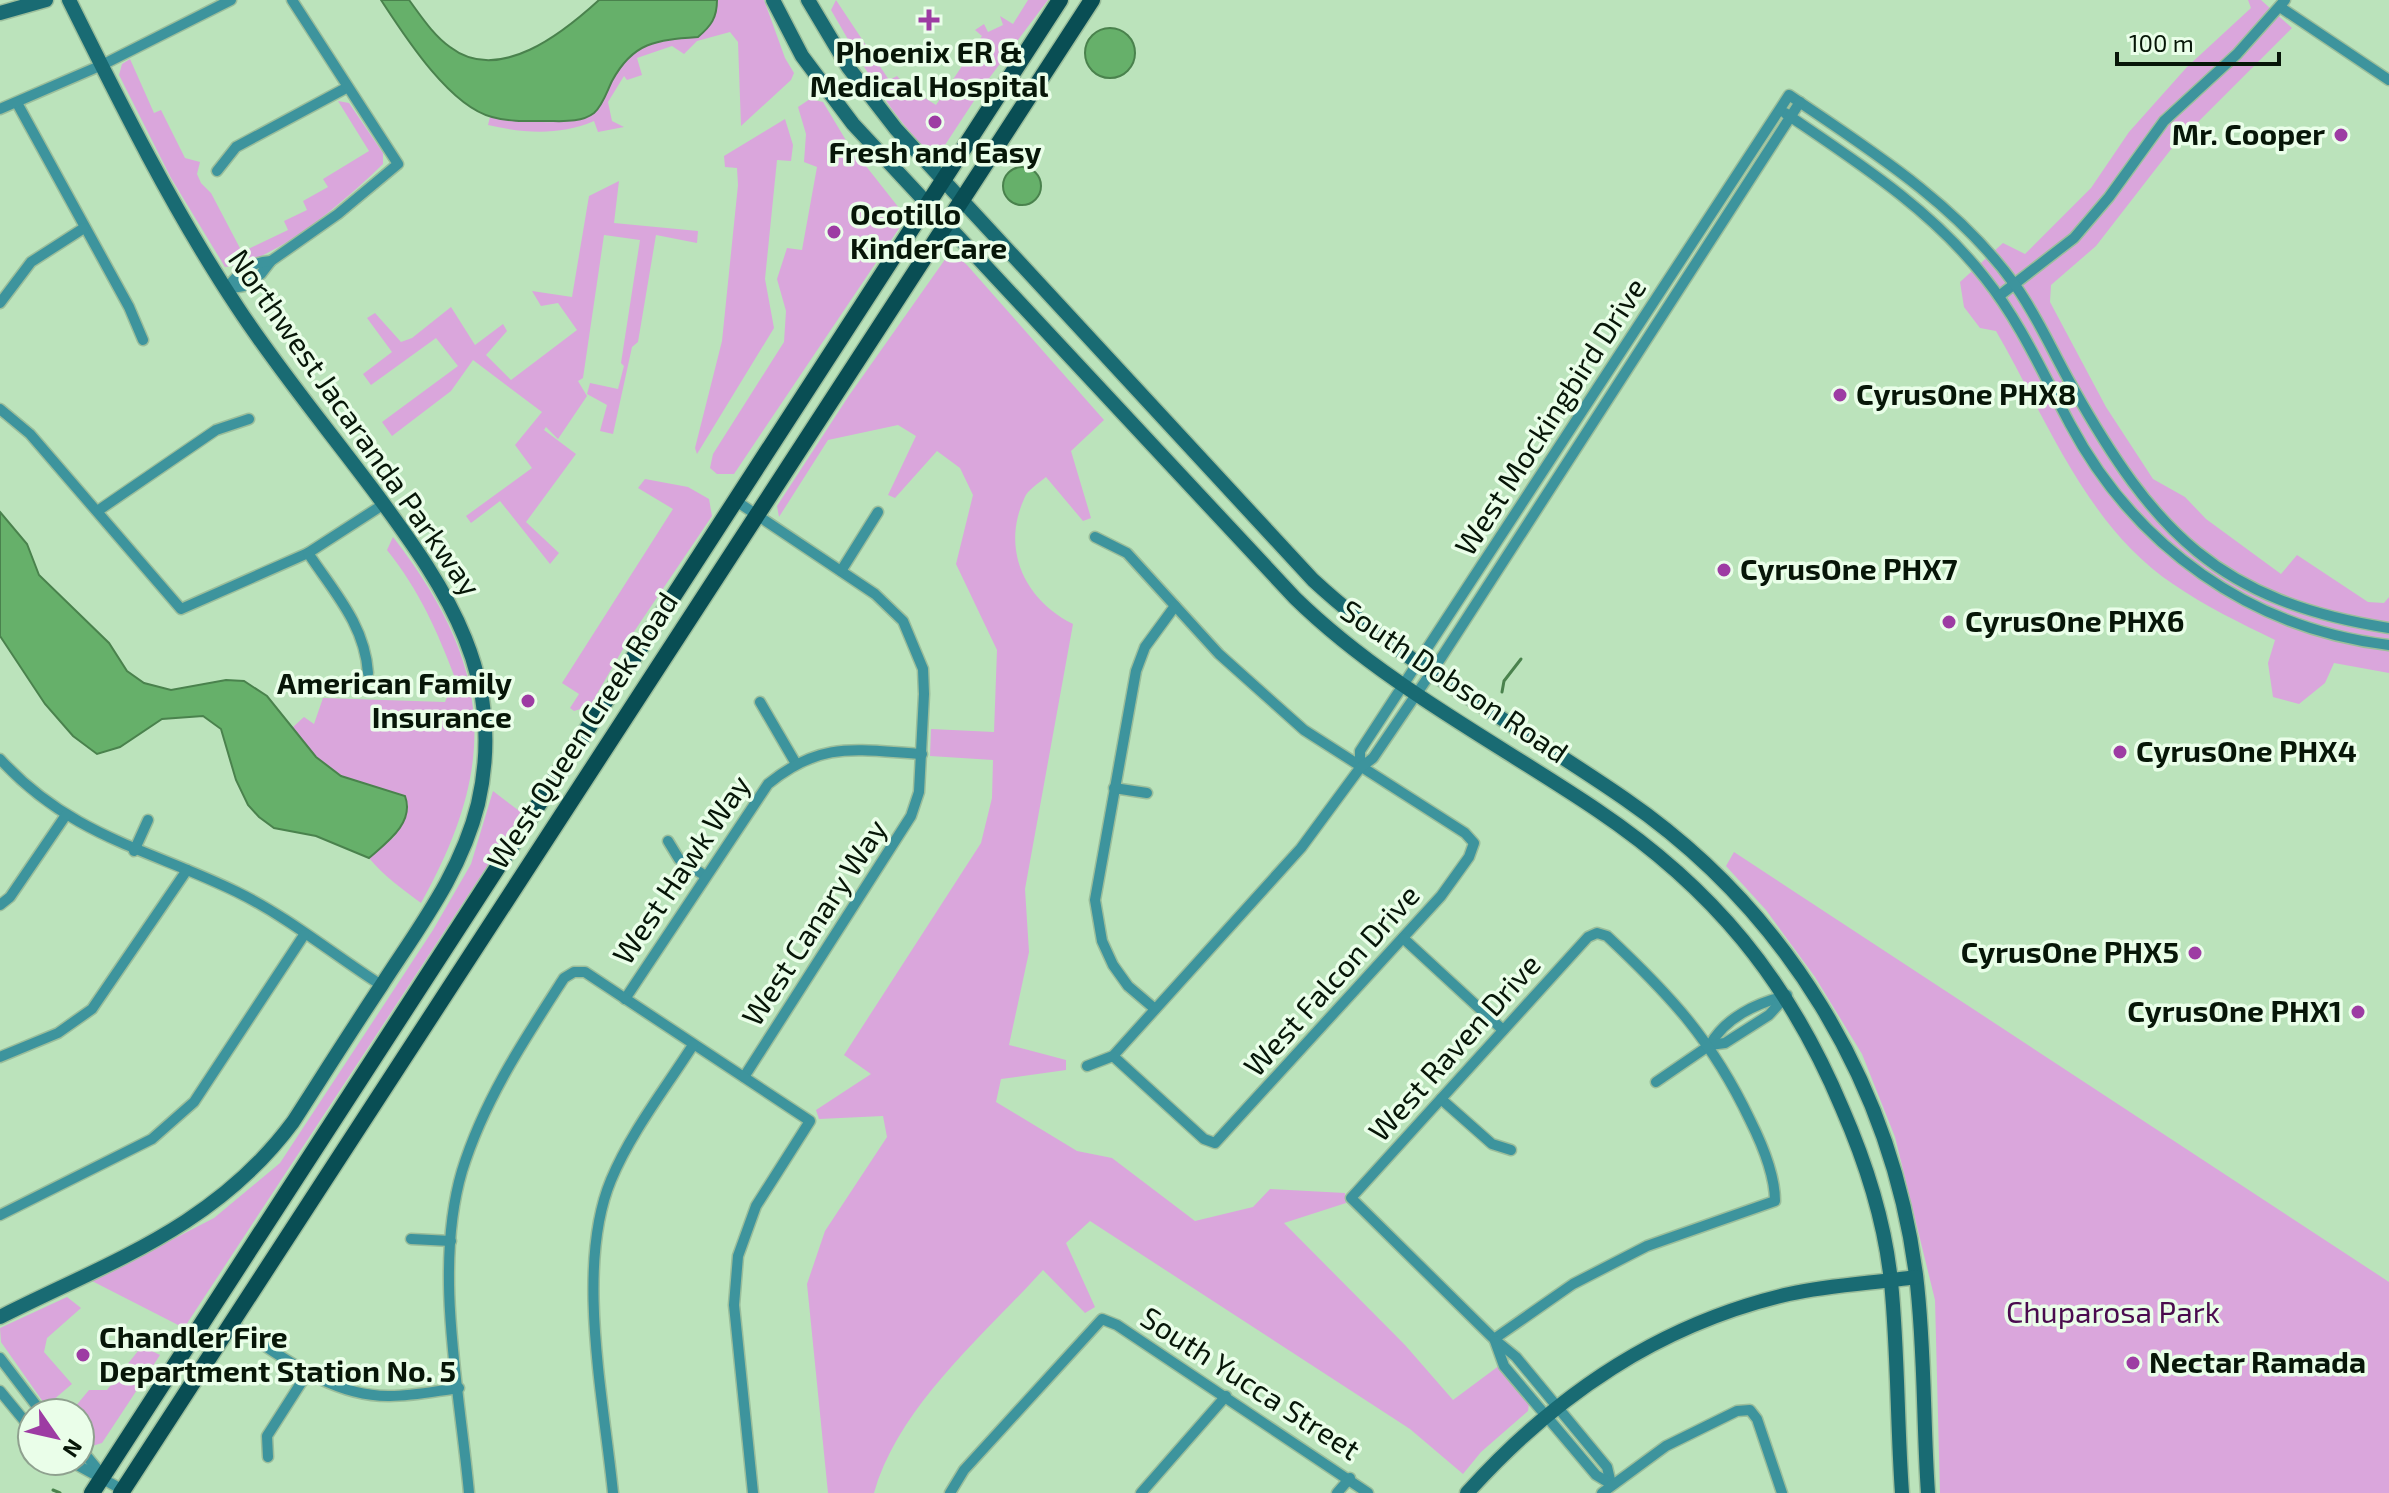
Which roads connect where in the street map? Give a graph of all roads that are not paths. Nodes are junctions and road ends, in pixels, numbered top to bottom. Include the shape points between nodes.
1 (46, 0) edge
2 (69, 0) edge
3 (231, 0) edge
4 (292, 0) edge
5 (773, 0) edge
6 (808, 0) edge
7 (1060, 0) edge
8 (1092, 0) edge
9 (2283, 4) edge
10 (0, 13) edge
11 (102, 65) junction
12 (2389, 80) edge
13 (346, 88) junction
14 (1800, 102) junction
15 (17, 103) junction
16 (0, 109) edge
17 (1779, 109) junction
18 (1790, 117) junction
19 (217, 171) dead end
20 (944, 180) junction
21 (961, 199) junction
22 (928, 206) junction
23 (945, 225) junction
24 (84, 228) junction
25 (2015, 285) junction
26 (226, 289) junction
27 (1999, 296) junction
28 (0, 303) edge
29 (143, 340) dead end
30 (1619, 356) junction
31 (1632, 364) junction
32 (0, 409) edge
33 (249, 419) dead end
34 (736, 501) junction
35 (384, 504) junction
36 (99, 510) junction
37 (878, 512) dead end
38 (757, 515) junction
39 (1095, 537) dead end
40 (308, 553) junction
41 (841, 571) junction
42 (1175, 606) junction
43 (2389, 628) edge
44 (2389, 645) edge
45 (1419, 663) junction
46 (1432, 671) junction
47 (368, 673) dead end
48 (1410, 688) junction
49 (760, 702) dead end
50 (587, 730) junction
51 (922, 754) junction
52 (0, 759) edge
53 (795, 762) junction
54 (1360, 768) junction
55 (1114, 788) junction
56 (1147, 793) dead end
57 (66, 815) junction
58 (148, 820) dead end
59 (557, 822) junction
60 (668, 841) dead end
61 (134, 851) junction
62 (187, 870) junction
63 (704, 875) junction
64 (0, 905) edge
65 (304, 935) junction
66 (1403, 938) junction
67 (381, 985) junction
68 (1787, 995) junction
69 (625, 999) junction
70 (1155, 1009) junction
71 (1503, 1030) junction
72 (693, 1045) junction
73 (1710, 1045) junction
74 (1113, 1056) junction
75 (0, 1057) edge
76 (1087, 1066) dead end
77 (744, 1077) junction
78 (1656, 1082) dead end
79 (1441, 1099) junction
80 (1511, 1150) dead end
81 (0, 1215) edge
82 (411, 1239) dead end
83 (451, 1241) junction
84 (1916, 1277) junction
85 (1891, 1281) junction
86 (0, 1317) edge
87 (232, 1324) junction
88 (1494, 1339) junction
89 (0, 1358) edge
90 (308, 1372) junction
91 (459, 1388) junction
92 (0, 1391) edge
93 (1226, 1396) junction
94 (30, 1397) edge
95 (16, 1410) edge
96 (1550, 1410) junction
97 (268, 1457) dead end
98 (96, 1467) edge
99 (96, 1474) edge
100 (103, 1476) junction
101 (1350, 1478) junction
102 (1611, 1484) junction
103 (124, 1492) edge
104 (92, 1493) edge
105 (469, 1493) edge
106 (613, 1493) edge
107 (753, 1493) edge
108 (950, 1493) edge
109 (1141, 1493) edge
110 (1337, 1493) edge
111 (1368, 1493) edge
112 (1467, 1493) edge
113 (1602, 1493) edge
114 (1782, 1493) edge
115 (1902, 1493) edge
116 (1928, 1493) edge

1 - 10 main road
2 - 11 main road, Northwest Jacaranda Parkway
3 - 11 street
4 - 13 street
5 - 22 main road, South Dobson Road via 824,89
6 - 20 main road, South Dobson Road via 873,101
7 - 20 main road, West Queen Creek Road
8 - 21 main road, West Queen Creek Road
9 - 12 street
9 - 25 street via 2164,121 2074,238
11 - 15 street
11 - 26 main road, Northwest Jacaranda Parkway via 154,168
13 - 19 street via 236,147
13 - 26 street via 398,164 338,214 271,261 256,262 238,274
14 - 17 street, West Mockingbird Drive via 1789,95
14 - 18 street, West Mockingbird Drive
14 - 25 street via 1920,188
15 - 16 street
15 - 24 street
17 - 18 street
17 - 30 street, West Mockingbird Drive
18 - 27 street via 1916,207
18 - 31 street, West Mockingbird Drive
20 - 21 main road, South Dobson Road
20 - 22 main road, West Queen Creek Road
21 - 23 main road, West Queen Creek Road
21 - 45 main road, South Dobson Road via 1313,580
22 - 23 main road, South Dobson Road
22 - 34 main road, West Queen Creek Road
23 - 38 main road, West Queen Creek Road
23 - 48 main road, South Dobson Road via 1295,598
24 - 28 street via 31,262
24 - 29 street
25 - 27 street
25 - 43 street via 2115,460 2176,536 2237,579 2295,607
26 - 35 main road, Northwest Jacaranda Parkway
27 - 44 street via 2098,471 2166,548 2196,572 2283,620
30 - 31 street
30 - 45 street, West Mockingbird Drive
31 - 46 street, West Mockingbird Drive
32 - 36 street
33 - 36 street via 216,430
34 - 38 street, West Canary Way
34 - 50 main road, West Queen Creek Road
35 - 40 street
35 - 67 main road, Northwest Jacaranda Parkway via 437,578 465,631 479,680 485,741 478,802 461,855 434,907
36 - 40 street via 181,609
37 - 41 street
38 - 41 street, West Canary Way
38 - 59 main road, West Queen Creek Road
39 - 42 street via 1127,553
40 - 47 street via 359,626
41 - 51 street, West Canary Way via 892,607 915,644 924,682
42 - 54 street via 1258,692
42 - 55 street via 1145,647 1136,671
45 - 46 main road, South Dobson Road
45 - 48 street, West Mockingbird Drive
46 - 48 street, West Mockingbird Drive
46 - 84 main road, South Dobson Road via 1652,818 1694,852 1766,926 1812,989 1872,1105 1899,1190
48 - 54 street, West Mockingbird Drive via 1360,751
48 - 68 main road, South Dobson Road via 1661,857 1723,917
49 - 53 street
50 - 59 main road via 589,754 559,800
50 - 100 main road, West Queen Creek Road
51 - 53 street, West Hawk Way via 832,751
51 - 77 street, West Canary Way via 911,816
52 - 57 street
53 - 63 street, West Hawk Way via 768,784
54 - 66 street, West Falcon Drive via 1474,843 1441,896
54 - 70 street, West Mockingbird Drive via 1301,848
55 - 56 street
55 - 70 street via 1097,885 1097,922 1113,965
57 - 61 street
57 - 64 street
58 - 61 street
59 - 87 main road, West Queen Creek Road
60 - 63 street via 679,859
61 - 62 street
62 - 65 street via 240,893
62 - 75 street via 92,1009 58,1033
63 - 69 street, West Hawk Way
65 - 67 street
65 - 81 street via 194,1102 152,1139
66 - 71 street
66 - 74 street, West Falcon Drive via 1215,1143 1204,1139
67 - 86 main road, Northwest Jacaranda Parkway via 293,1122 240,1184 178,1229
68 - 73 street via 1769,1015 1725,1043
68 - 85 main road, South Dobson Road via 1825,1064 1853,1132 1878,1208
69 - 72 street
69 - 83 street, West Hawk Way via 585,972 564,978 482,1116 461,1174
70 - 74 street, West Mockingbird Drive
71 - 73 street, West Raven Drive via 1597,933 1607,936 1659,985
71 - 79 street, West Raven Drive
72 - 77 street
72 - 106 street via 628,1145 610,1181 595,1240 594,1300
73 - 78 street
73 - 88 street via 1758,1136 1775,1201 1647,1246 1573,1284
74 - 76 street, West Mockingbird Drive
77 - 107 street via 810,1121 756,1206 738,1256 734,1305
79 - 80 street via 1492,1144
79 - 88 street, West Raven Drive via 1351,1198
82 - 83 street
83 - 91 street, West Hawk Way
84 - 85 main road
84 - 116 main road, South Dobson Road
85 - 96 main road via 1790,1294 1740,1307 1618,1361
85 - 115 main road, South Dobson Road
87 - 90 street
87 - 103 main road, West Queen Creek Road
88 - 96 street via 1504,1366
89 - 94 street
90 - 91 street via 367,1394
90 - 97 street via 267,1436
91 - 105 street, West Hawk Way
92 - 95 street
93 - 101 street, South Yucca Street
93 - 108 street, South Yucca Street via 1102,1319 964,1470
93 - 109 street
96 - 102 street via 1596,1475
96 - 112 main road
98 - 100 street
99 - 100 street
100 - 103 street
100 - 104 main road, West Queen Creek Road
101 - 110 street
101 - 111 street, South Yucca Street
102 - 113 street
102 - 114 street via 1666,1446 1737,1411 1750,1410

